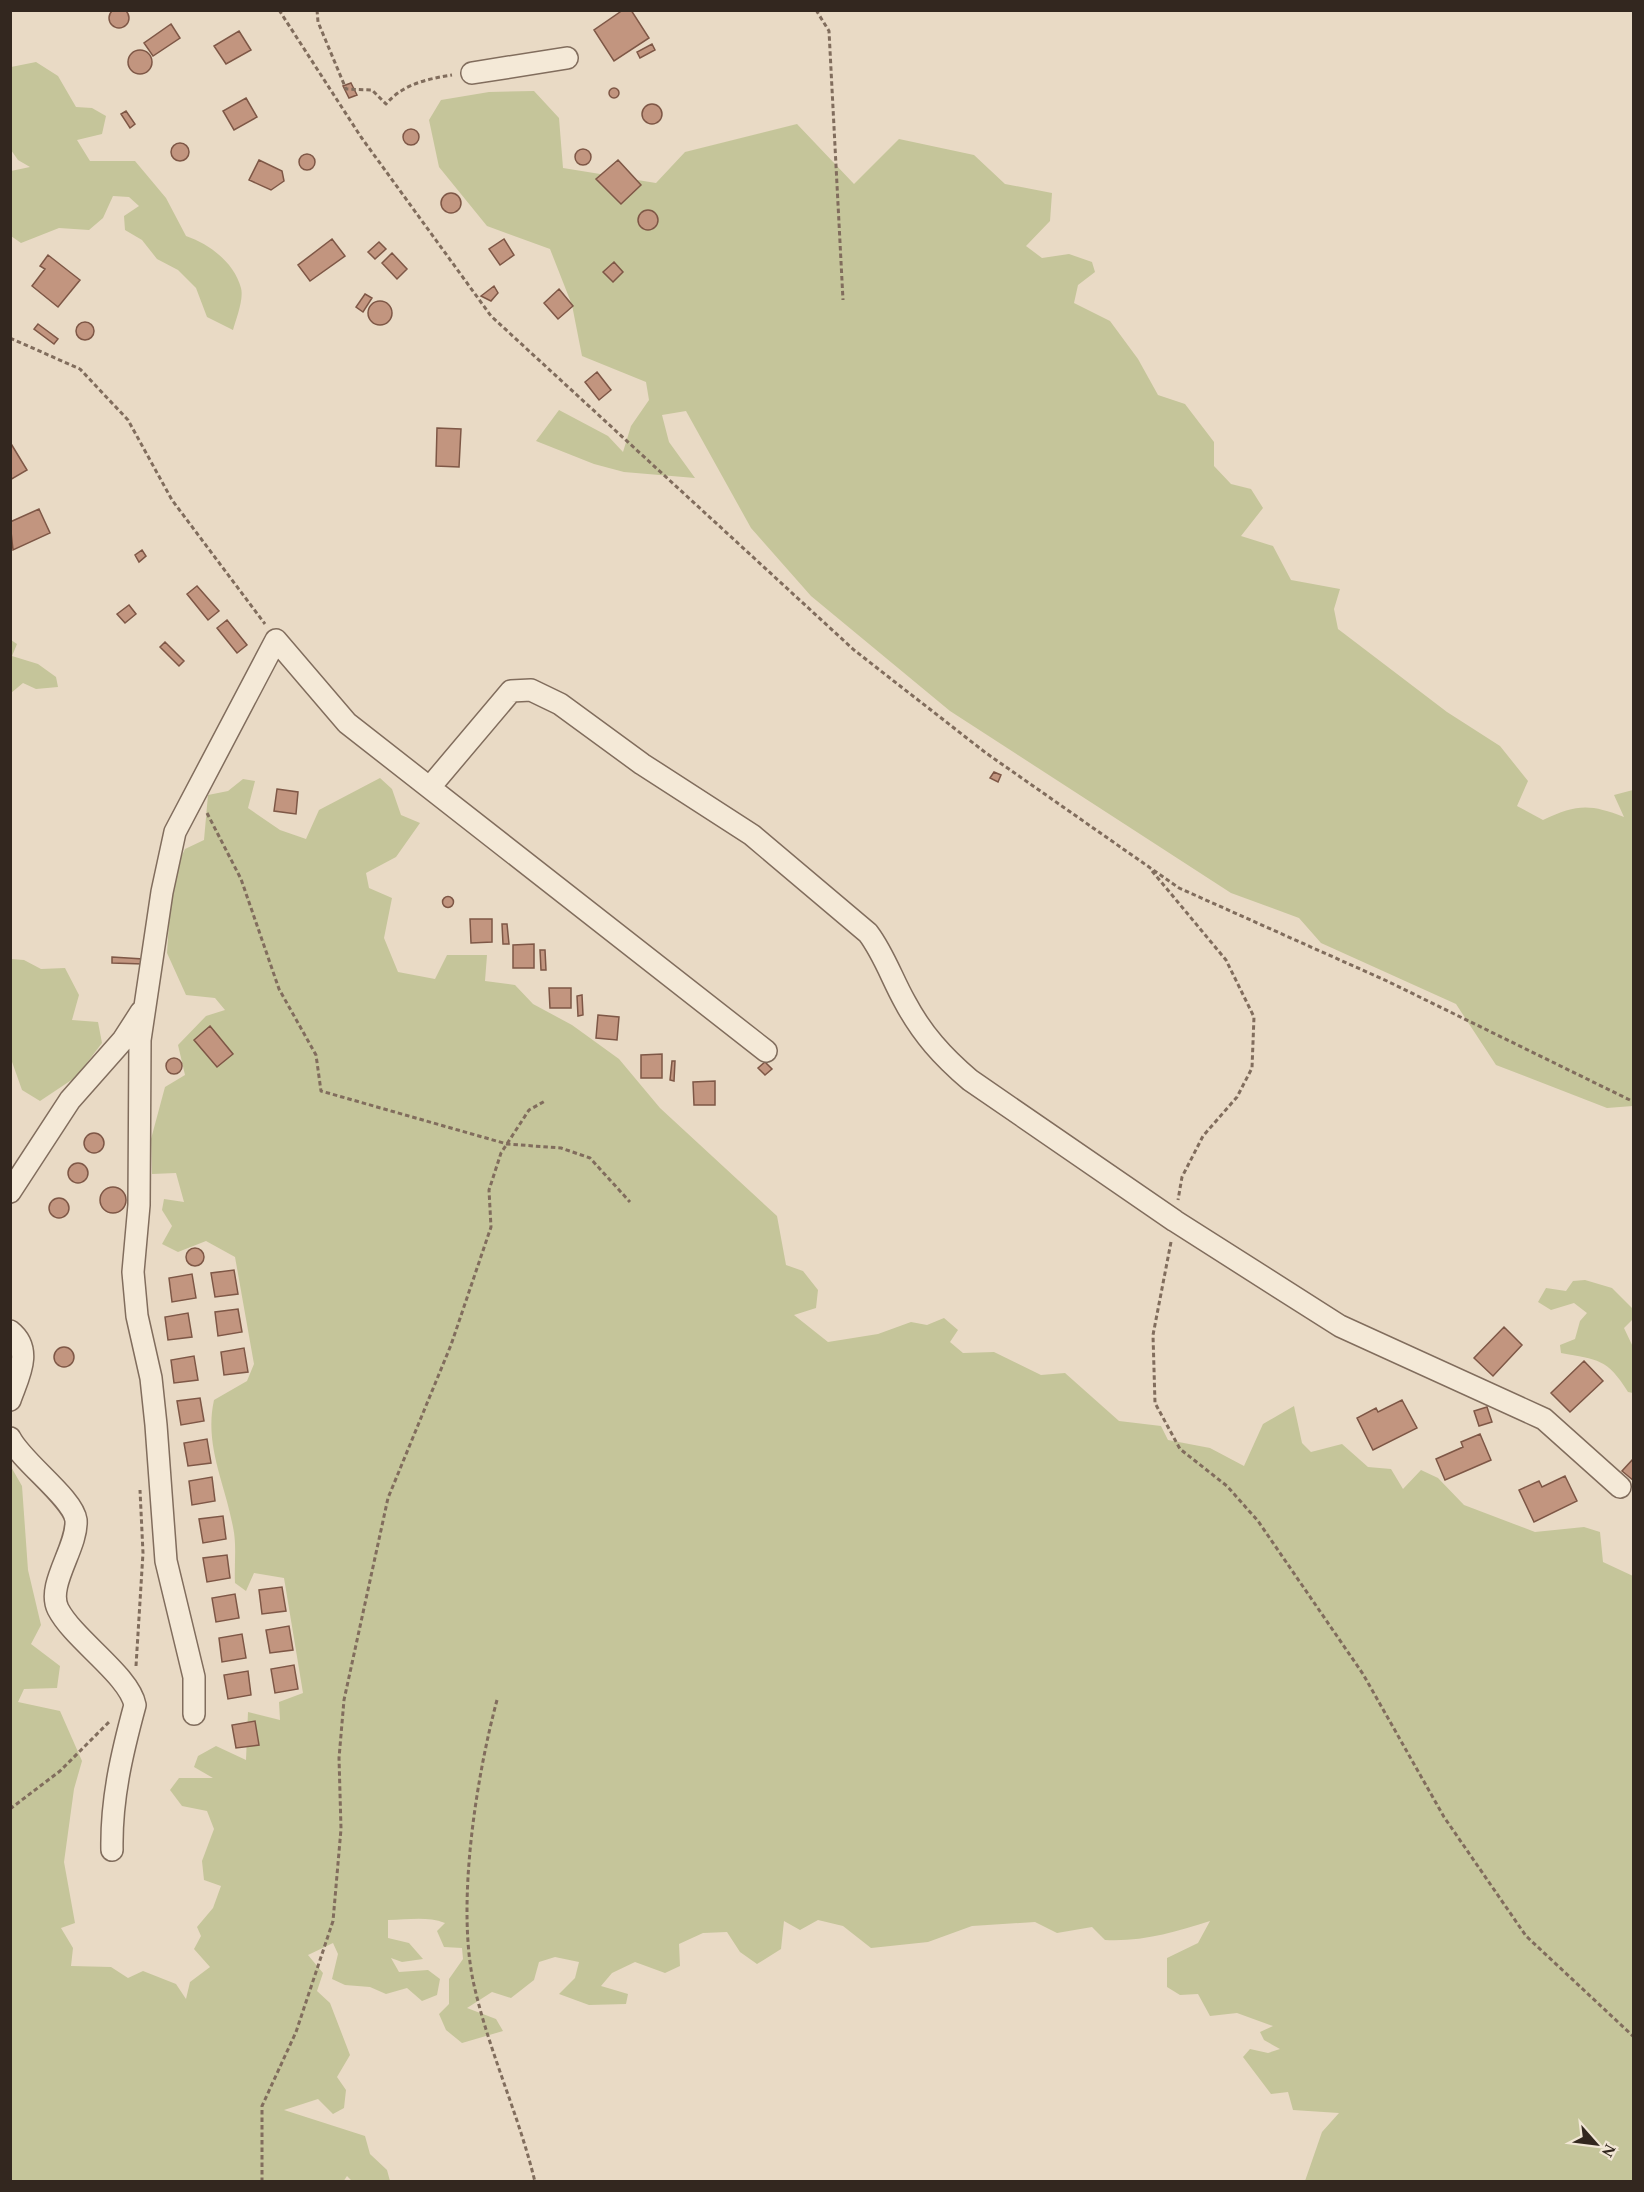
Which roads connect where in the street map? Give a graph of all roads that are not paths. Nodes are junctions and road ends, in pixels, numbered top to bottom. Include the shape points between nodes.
1 (567, 58) dead end
2 (472, 73) road end
3 (430, 788) junction
4 (148, 976) junction
5 (766, 1051) dead end
6 (10, 1192) edge
7 (10, 1331) edge
8 (10, 1400) edge
9 (10, 1438) edge
10 (1620, 1487) dead end
11 (194, 1714) dead end
12 (112, 1850) dead end

1 - 2 street
3 - 4 street via 347,723 276,640 175,832
3 - 5 street
3 - 10 street via 511,691 531,690 560,704 642,764 752,835 868,933 923,1033 970,1080 1175,1221 1341,1326 1544,1419
4 - 6 street via 142,1010 123,1040 70,1100
4 - 11 street via 140,1041 139,1205 133,1272 137,1316 151,1378 166,1561 194,1677
7 - 8 street via 20,1341 24,1356
9 - 12 street via 69,1505 75,1518 74,1534 56,1591 58,1610 132,1692 135,1705 115,1784

